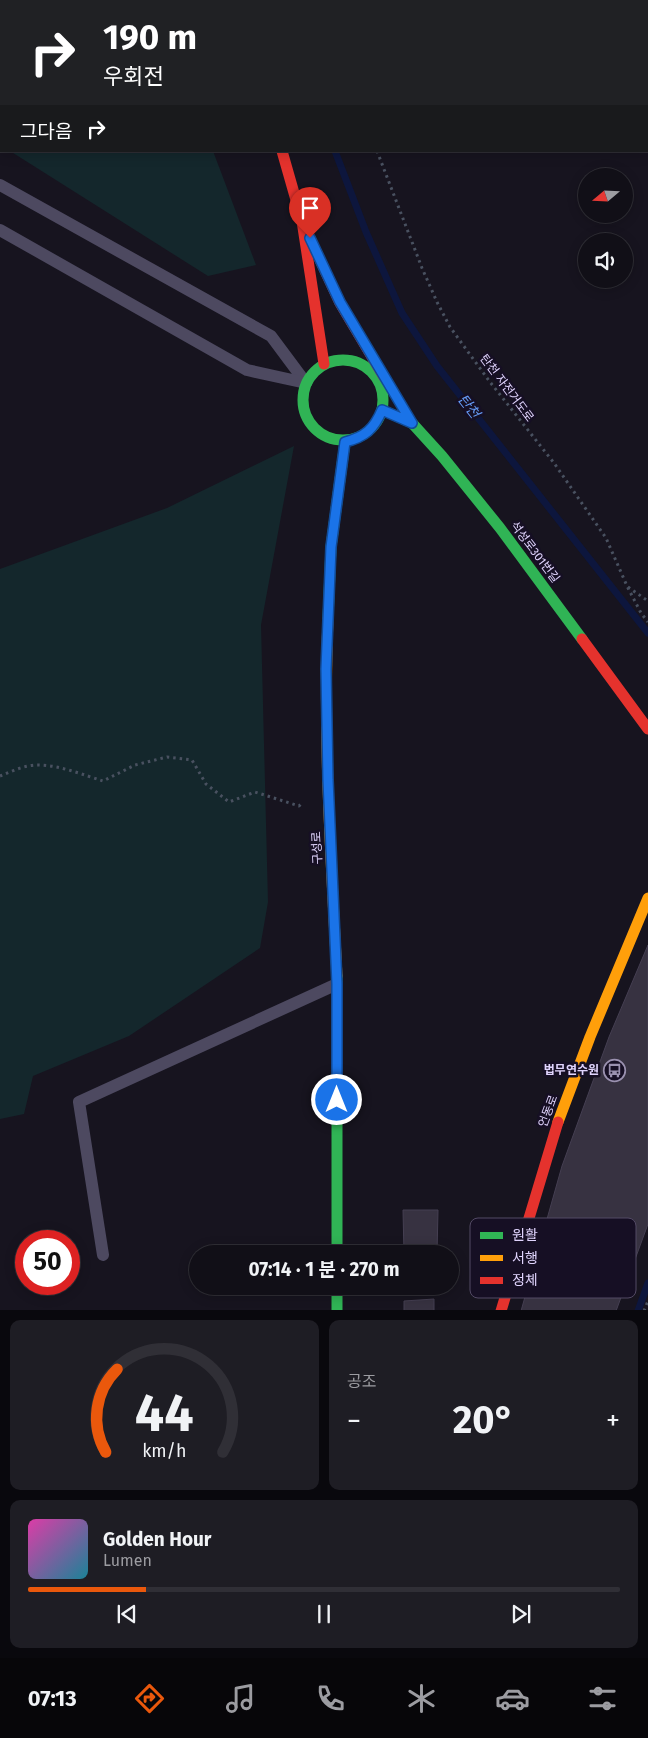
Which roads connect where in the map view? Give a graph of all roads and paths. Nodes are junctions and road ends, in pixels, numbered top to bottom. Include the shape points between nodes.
1 (282, 152) edge
2 (377, 152) edge
3 (0, 185) edge
4 (302, 221) junction
5 (0, 230) edge
6 (324, 364) junction
7 (306, 383) junction
8 (393, 391) dead end
9 (403, 407) dead end
10 (382, 410) junction
11 (412, 423) junction
12 (345, 442) junction
13 (627, 586) junction
14 (648, 601) edge
15 (648, 622) edge
16 (648, 729) edge
17 (0, 776) edge
18 (328, 780) junction
19 (648, 898) edge
20 (337, 984) junction
21 (529, 1218) edge
22 (337, 1245) edge
23 (103, 1255) dead end
24 (337, 1295) edge
25 (505, 1298) edge
26 (648, 1301) edge
27 (337, 1310) edge
28 (501, 1310) edge
29 (644, 1310) edge

1 - 4 main road
2 - 13 path, 탄천 자전거도로 via 422,268 450,327 606,538
3 - 7 lane via 271,336
4 - 6 main road
4 - 8 main road via 340,302
5 - 7 lane via 247,370
6 - 7 main road
6 - 10 main road via 350,360 373,373 380,384
7 - 12 main road via 302,396 308,422 329,439
9 - 11 main road
10 - 11 main road, 석성로301번길
10 - 12 main road via 377,423 367,433
11 - 16 main road, 석성로301번길 via 500,528
12 - 18 main road, 구성로 via 331,547 326,669
13 - 14 path
13 - 15 path, 탄천 자전거도로
17 - 18 path via 38,765 103,781 135,765 167,756 192,760 206,784 229,802 255,792 299,806
18 - 20 main road, 구성로
19 - 21 main road, 언동로 via 590,1037 557,1126
20 - 22 main road, 구성로
20 - 23 lane via 79,1102
24 - 27 main road
25 - 28 main road, 언동로
26 - 29 path

